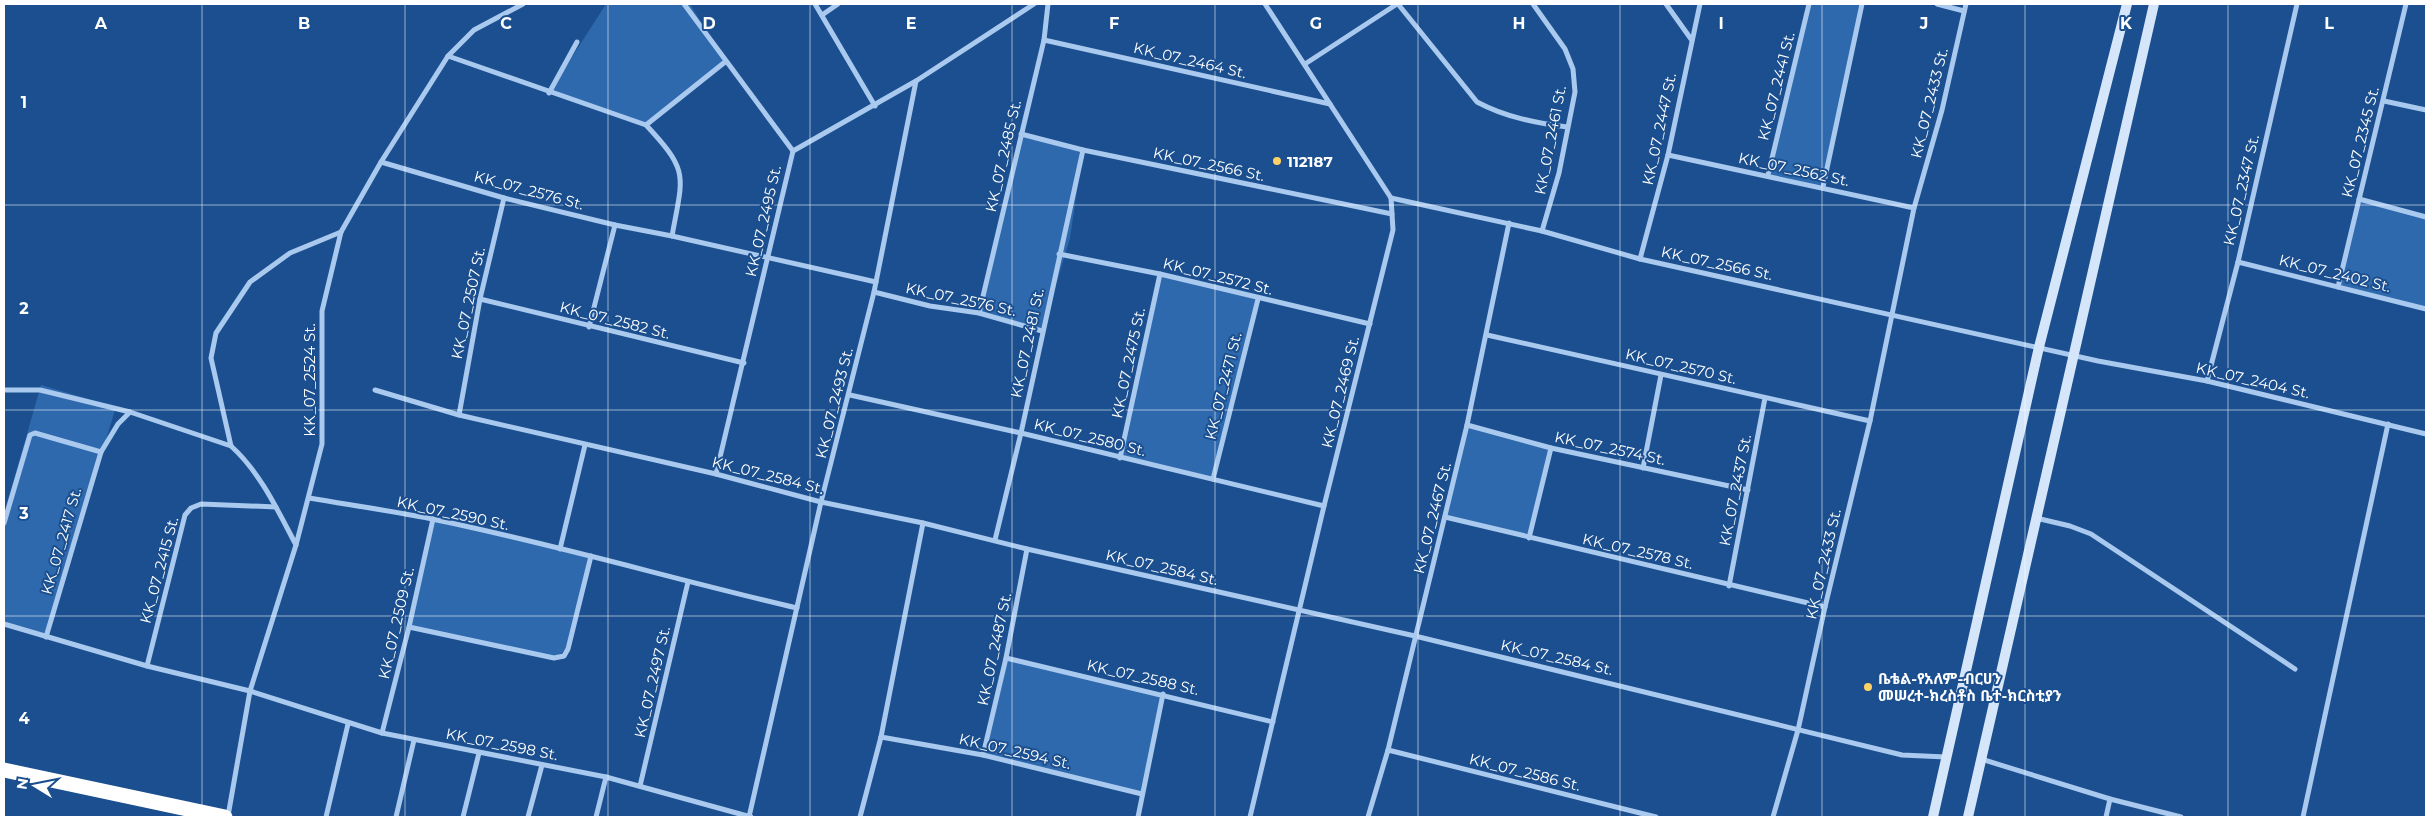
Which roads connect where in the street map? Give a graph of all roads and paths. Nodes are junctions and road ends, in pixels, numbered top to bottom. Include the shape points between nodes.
1 (523, 4) edge
2 (684, 4) edge
3 (815, 4) edge
4 (838, 4) edge
5 (1034, 4) edge
6 (1048, 4) edge
7 (1265, 4) edge
8 (1398, 4) edge
9 (1533, 4) edge
10 (1666, 4) edge
11 (1700, 4) edge
12 (1810, 4) edge
13 (1862, 4) edge
14 (1937, 4) edge
15 (1966, 4) edge
16 (2126, 4) edge
17 (2154, 4) edge
18 (2297, 4) edge
19 (2406, 4) edge
20 (1964, 11) junction
21 (822, 15) junction
22 (1691, 39) junction
23 (1044, 40) junction
24 (577, 42) dead end
25 (448, 56) junction
26 (725, 62) junction
27 (1305, 64) junction
28 (916, 81) junction
29 (549, 93) junction
30 (2384, 101) junction
31 (1330, 104) junction
32 (875, 106) junction
33 (2426, 110) edge
34 (646, 125) junction
35 (1567, 126) junction
36 (1021, 134) junction
37 (1083, 150) junction
38 (792, 151) junction
39 (1668, 155) junction
40 (381, 162) junction
41 (1768, 175) junction
42 (1823, 187) junction
43 (504, 198) junction
44 (1391, 198) junction
45 (2359, 199) junction
46 (1914, 208) junction
47 (1392, 214) junction
48 (2426, 217) edge
49 (1510, 223) junction
50 (615, 225) junction
51 (1542, 231) junction
52 (341, 232) junction
53 (672, 236) junction
54 (1059, 254) junction
55 (767, 257) junction
56 (1640, 259) junction
57 (2238, 262) junction
58 (1160, 274) junction
59 (876, 282) junction
60 (2338, 287) junction
61 (874, 292) junction
62 (480, 298) junction
63 (1258, 298) junction
64 (2426, 309) edge
65 (979, 313) junction
66 (1891, 314) junction
67 (1370, 324) junction
68 (589, 327) junction
69 (1042, 330) junction
70 (1487, 335) junction
71 (2039, 347) junction
72 (2073, 355) junction
73 (744, 363) junction
74 (1661, 375) junction
75 (2207, 381) junction
76 (4, 390) edge
77 (375, 390) dead end
78 (850, 395) junction
79 (1765, 398) junction
80 (130, 412) junction
81 (459, 415) junction
82 (1870, 421) junction
83 (2388, 424) junction
84 (1467, 425) junction
85 (1021, 433) junction
86 (2426, 434) edge
87 (585, 445) junction
88 (230, 446) junction
89 (1551, 448) junction
90 (101, 452) junction
91 (1120, 458) junction
92 (1643, 468) junction
93 (716, 474) junction
94 (1213, 479) junction
95 (1748, 490) junction
96 (309, 498) junction
97 (821, 502) junction
98 (1324, 506) junction
99 (276, 508) junction
100 (1445, 517) junction
101 (2035, 518) junction
102 (432, 519) junction
103 (4, 523) edge
104 (923, 523) junction
105 (1529, 538) junction
106 (995, 540) junction
107 (296, 545) junction
108 (560, 549) junction
109 (1027, 549) junction
110 (591, 556) junction
111 (688, 582) junction
112 (1729, 586) junction
113 (1825, 607) junction
114 (797, 608) junction
115 (1299, 611) junction
116 (4, 624) edge
117 (409, 627) junction
118 (1416, 636) junction
119 (46, 637) junction
120 (1006, 658) junction
121 (147, 666) junction
122 (2296, 669) dead end
123 (250, 691) junction
124 (1163, 694) junction
125 (1273, 722) junction
126 (348, 724) junction
127 (1798, 730) junction
128 (382, 733) junction
129 (881, 737) junction
130 (414, 740) junction
131 (1388, 750) junction
132 (479, 753) junction
133 (983, 755) junction
134 (1946, 758) junction
135 (1981, 759) junction
136 (542, 764) junction
137 (4, 770) edge
138 (606, 777) junction
139 (640, 786) junction
140 (1142, 794) junction
141 (2110, 799) junction
142 (226, 817) edge
143 (326, 817) edge
144 (396, 817) edge
145 (463, 817) edge
146 (528, 817) edge
147 (596, 817) edge
148 (750, 817) edge
149 (860, 817) edge
150 (1138, 817) edge
151 (1250, 817) edge
152 (1368, 817) edge
153 (1656, 817) edge
154 (1773, 817) edge
155 (1933, 817) edge
156 (1968, 817) edge
157 (2106, 817) edge
158 (2181, 817) edge
159 (2302, 817) edge

1 - 25 street, KK_07_2524 St. via 474,30
2 - 26 street, KK_07_2495 St.
3 - 21 street
4 - 21 street
5 - 28 street
6 - 23 street, KK_07_2485 St.
7 - 27 street, KK_07_2469 St.
8 - 27 street
8 - 35 street via 1477,102 1489,109 1527,120
9 - 35 street, KK_07_2461 St. via 1565,49 1573,69 1575,92
10 - 22 street
11 - 22 street, KK_07_2447 St.
12 - 41 street, KK_07_2441 St.
13 - 42 street
14 - 20 street
15 - 20 street, KK_07_2433 St.
16 - 71 street
17 - 72 street
18 - 57 street, KK_07_2347 St.
19 - 30 street, KK_07_2345 St.
20 - 46 street, KK_07_2433 St. via 1942,110
21 - 32 street
22 - 39 street, KK_07_2447 St.
23 - 31 street, KK_07_2464 St.
23 - 36 street, KK_07_2485 St.
24 - 29 street
25 - 29 street
25 - 40 street, KK_07_2524 St.
26 - 34 street
26 - 38 street, KK_07_2495 St.
27 - 31 street, KK_07_2469 St.
28 - 32 street
28 - 59 street, KK_07_2493 St.
29 - 34 street
30 - 33 street
30 - 45 street, KK_07_2345 St.
31 - 44 street, KK_07_2469 St.
32 - 38 street
34 - 53 street via 669,150 682,180
35 - 51 street, KK_07_2461 St. via 1559,173
36 - 37 street, KK_07_2566 St.
36 - 65 street, KK_07_2485 St.
37 - 47 street, KK_07_2566 St.
37 - 54 street, KK_07_2481 St.
38 - 55 street, KK_07_2495 St.
39 - 41 street, KK_07_2562 St.
39 - 56 street, KK_07_2447 St.
40 - 43 street, KK_07_2576 St.
40 - 52 street, KK_07_2524 St.
41 - 42 street, KK_07_2562 St.
42 - 46 street, KK_07_2562 St.
43 - 50 street, KK_07_2576 St.
43 - 62 street, KK_07_2507 St.
44 - 47 street, KK_07_2469 St.
44 - 49 street, KK_07_2566 St.
45 - 48 street
45 - 60 street, KK_07_2345 St.
46 - 66 street, KK_07_2433 St.
47 - 67 street, KK_07_2469 St. via 1393,230
49 - 51 street, KK_07_2566 St.
49 - 70 street, KK_07_2467 St.
50 - 53 street, KK_07_2576 St.
50 - 68 street
51 - 56 street, KK_07_2566 St.
52 - 88 street via 290,253 250,282 216,333 211,358
52 - 96 street, KK_07_2524 St. via 322,311 322,444
53 - 55 street, KK_07_2576 St.
54 - 58 street, KK_07_2572 St.
54 - 69 street, KK_07_2481 St.
55 - 59 street, KK_07_2576 St.
55 - 73 street, KK_07_2495 St.
56 - 66 street, KK_07_2566 St.
57 - 60 street, KK_07_2402 St.
57 - 75 street, KK_07_2347 St.
58 - 63 street, KK_07_2572 St.
58 - 91 street, KK_07_2475 St.
59 - 61 street, KK_07_2493 St.
60 - 64 street, KK_07_2402 St.
61 - 65 street, KK_07_2576 St. via 930,306
61 - 78 street, KK_07_2493 St.
62 - 68 street, KK_07_2582 St.
62 - 81 street, KK_07_2507 St.
63 - 67 street, KK_07_2572 St.
63 - 94 street, KK_07_2471 St.
65 - 69 street, KK_07_2576 St.
66 - 71 street, KK_07_2566 St.
66 - 82 street, KK_07_2433 St.
67 - 98 street, KK_07_2469 St.
68 - 73 street, KK_07_2582 St.
69 - 85 street, KK_07_2481 St.
70 - 74 street, KK_07_2570 St.
70 - 84 street, KK_07_2467 St.
71 - 72 street, KK_07_2404 St.
71 - 134 street
72 - 75 street, KK_07_2404 St.
72 - 101 street
73 - 93 street, KK_07_2495 St.
74 - 79 street, KK_07_2570 St.
74 - 92 street
75 - 83 street, KK_07_2404 St.
76 - 80 street via 40,390
77 - 81 street, KK_07_2584 St.
78 - 85 street, KK_07_2580 St.
78 - 97 street, KK_07_2493 St.
79 - 82 street, KK_07_2570 St.
79 - 95 street, KK_07_2437 St.
80 - 88 street
80 - 90 street, KK_07_2417 St.
81 - 87 street, KK_07_2584 St.
82 - 113 street, KK_07_2433 St.
83 - 86 street, KK_07_2404 St.
83 - 159 street
84 - 89 street, KK_07_2574 St.
84 - 100 street, KK_07_2467 St.
85 - 91 street, KK_07_2580 St.
85 - 106 street, KK_07_2481 St.
87 - 93 street, KK_07_2584 St.
87 - 108 street
88 - 99 street via 244,458
89 - 92 street, KK_07_2574 St.
89 - 105 street
90 - 103 street via 35,433 30,435
90 - 119 street, KK_07_2417 St.
91 - 94 street, KK_07_2580 St.
92 - 95 street, KK_07_2574 St.
93 - 97 street, KK_07_2584 St.
94 - 98 street, KK_07_2580 St.
95 - 112 street, KK_07_2437 St.
96 - 102 street, KK_07_2590 St.
96 - 107 street, KK_07_2524 St.
97 - 104 street, KK_07_2584 St.
97 - 114 street, KK_07_2493 St.
98 - 115 street, KK_07_2469 St.
99 - 107 street
99 - 121 street, KK_07_2415 St. via 202,504 185,515
100 - 105 street, KK_07_2578 St.
100 - 118 street, KK_07_2467 St.
101 - 122 street via 2091,534
101 - 135 street
102 - 108 street, KK_07_2590 St.
102 - 117 street, KK_07_2509 St.
104 - 106 street, KK_07_2584 St.
104 - 129 street
105 - 112 street, KK_07_2578 St.
106 - 109 street, KK_07_2584 St.
107 - 123 street, KK_07_2524 St.
108 - 110 street, KK_07_2590 St.
109 - 115 street, KK_07_2584 St.
109 - 120 street, KK_07_2487 St.
110 - 111 street, KK_07_2590 St.
110 - 117 street via 564,656 554,658
111 - 114 street, KK_07_2590 St.
111 - 139 street, KK_07_2497 St.
112 - 113 street, KK_07_2578 St.
113 - 127 street, KK_07_2433 St.
114 - 148 street, KK_07_2493 St.
115 - 118 street, KK_07_2584 St.
115 - 125 street, KK_07_2469 St.
116 - 119 street, KK_07_2598 St.
117 - 128 street, KK_07_2509 St.
118 - 127 street, KK_07_2584 St.
118 - 131 street, KK_07_2467 St.
119 - 121 street, KK_07_2598 St.
120 - 124 street, KK_07_2588 St.
120 - 133 street, KK_07_2487 St.
121 - 123 street, KK_07_2598 St.
123 - 126 street, KK_07_2598 St.
123 - 142 street, KK_07_2524 St.
124 - 125 street, KK_07_2588 St.
124 - 140 street
125 - 151 street, KK_07_2469 St.
126 - 128 street, KK_07_2598 St.
126 - 143 street
127 - 134 street, KK_07_2584 St. via 1902,755
127 - 154 street, KK_07_2433 St.
128 - 130 street, KK_07_2598 St.
129 - 133 street, KK_07_2594 St.
129 - 149 street
130 - 132 street, KK_07_2598 St.
130 - 144 street
131 - 152 street, KK_07_2467 St.
131 - 153 street, KK_07_2586 St.
132 - 136 street, KK_07_2598 St.
132 - 145 street
133 - 140 street, KK_07_2594 St.
134 - 155 street
135 - 141 street
135 - 156 street
136 - 138 street, KK_07_2598 St.
136 - 146 street
137 - 142 highway
138 - 139 street, KK_07_2598 St.
138 - 147 street
139 - 148 street, KK_07_2598 St.
140 - 150 street
141 - 157 street
141 - 158 street

